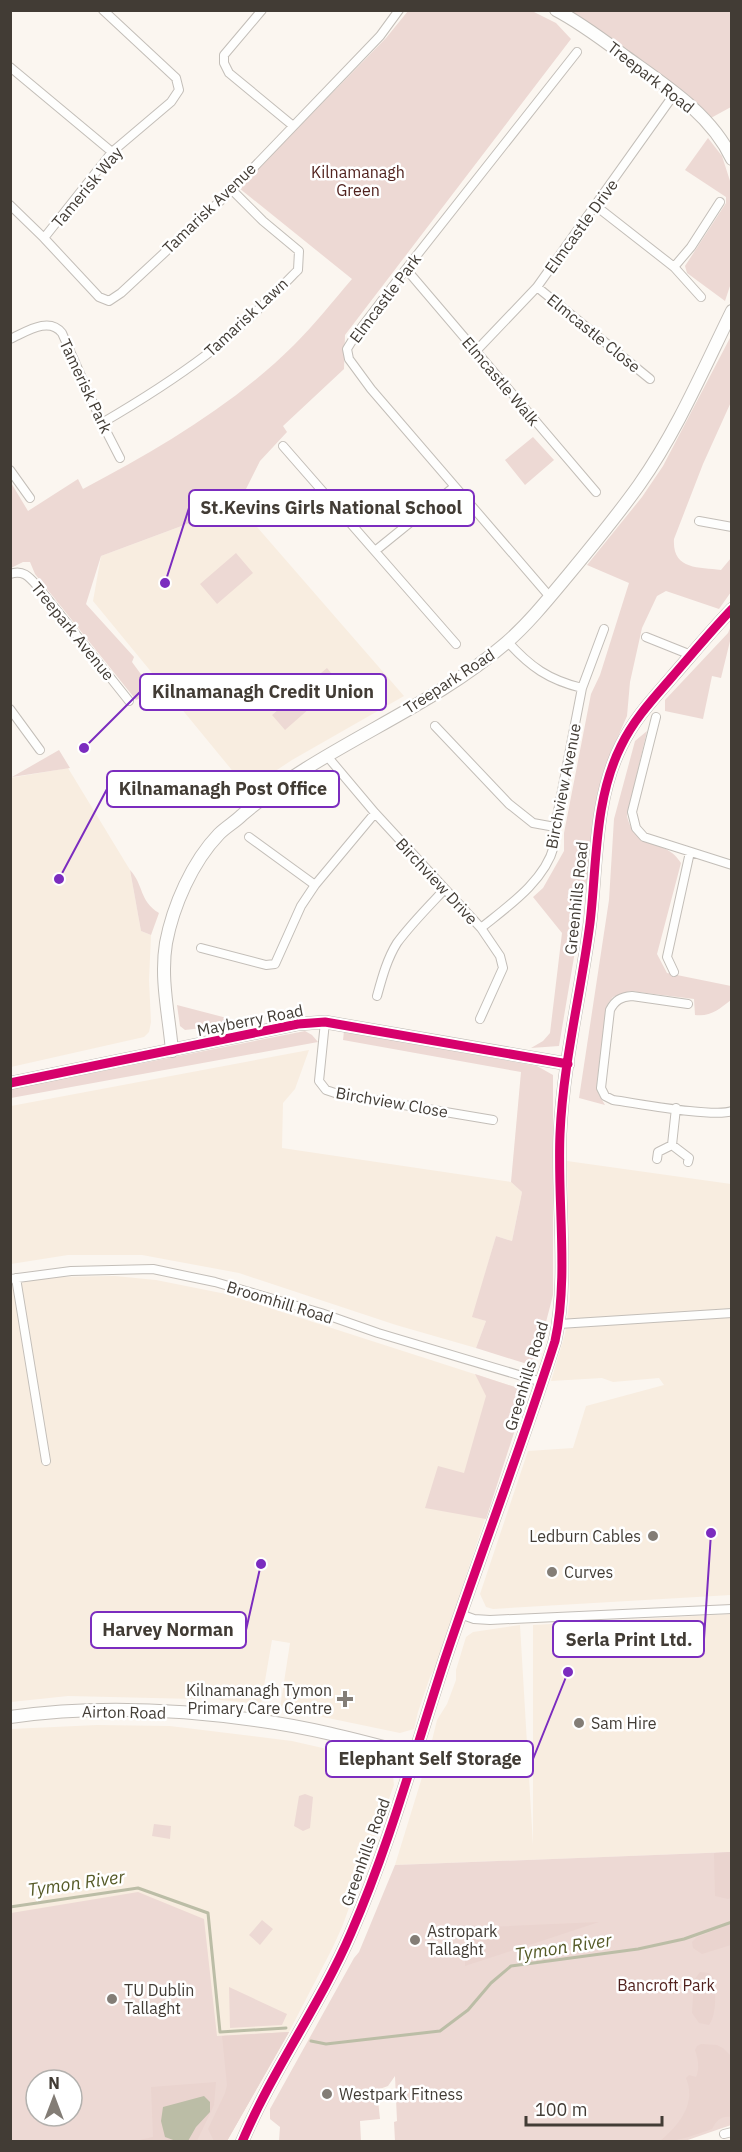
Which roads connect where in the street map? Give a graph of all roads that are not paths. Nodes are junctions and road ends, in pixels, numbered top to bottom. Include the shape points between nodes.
1 (103, 10) edge
2 (399, 10) edge
3 (556, 10) edge
4 (261, 11) edge
5 (577, 52) dead end
6 (10, 67) edge
7 (675, 93) junction
8 (292, 125) junction
9 (112, 152) junction
10 (732, 159) edge
11 (232, 189) junction
12 (720, 202) dead end
13 (10, 206) edge
14 (596, 206) junction
15 (44, 238) junction
16 (674, 267) junction
17 (406, 269) junction
18 (537, 287) junction
19 (701, 297) dead end
20 (732, 311) edge
21 (10, 339) edge
22 (476, 351) junction
23 (650, 379) dead end
24 (102, 423) junction
25 (283, 446) dead end
26 (120, 458) dead end
27 (10, 470) edge
28 (454, 487) junction
29 (596, 492) dead end
30 (30, 498) dead end
31 (699, 520) dead end
32 (732, 527) edge
33 (375, 551) junction
34 (10, 574) edge
35 (550, 597) junction
36 (732, 609) edge
37 (604, 629) dead end
38 (646, 637) dead end
39 (507, 642) junction
40 (456, 644) dead end
41 (691, 655) junction
42 (582, 688) junction
43 (129, 701) dead end
44 (10, 709) edge
45 (656, 717) dead end
46 (435, 726) dead end
47 (40, 750) dead end
48 (327, 756) junction
49 (375, 813) junction
50 (555, 827) junction
51 (249, 837) dead end
52 (690, 852) junction
53 (732, 865) edge
54 (315, 885) junction
55 (444, 890) junction
56 (481, 928) junction
57 (201, 948) dead end
58 (674, 972) dead end
59 (377, 996) dead end
60 (687, 1004) dead end
61 (480, 1019) dead end
62 (325, 1022) junction
63 (172, 1051) junction
64 (568, 1064) junction
65 (10, 1083) edge
66 (676, 1108) junction
67 (732, 1112) edge
68 (493, 1120) dead end
69 (672, 1145) junction
70 (657, 1159) dead end
71 (688, 1162) dead end
72 (13, 1278) edge
73 (732, 1313) edge
74 (559, 1324) junction
75 (542, 1382) junction
76 (46, 1461) dead end
77 (732, 1608) edge
78 (460, 1614) junction
79 (10, 1717) edge
80 (414, 1755) junction
81 (242, 2142) edge

1 - 9 street, Tamerisk Way via 176,78 179,90 171,102
2 - 8 street, Tamarisk Avenue via 372,45
3 - 7 street, Treepark Road
4 - 8 street via 224,56 224,63 229,73
5 - 17 street, Elmcastle Park
6 - 9 street
7 - 10 street, Treepark Road via 707,122
7 - 14 street, Elmcastle Drive
8 - 11 street, Tamarisk Avenue
9 - 15 street, Tamerisk Way
11 - 15 street, Tamarisk Avenue via 109,301 99,297
11 - 24 street, Tamarisk Lawn via 299,251 298,270 208,354
12 - 16 street
13 - 15 street, Tamarisk Avenue
14 - 16 street
14 - 18 street, Elmcastle Drive
16 - 19 street
17 - 22 street, Elmcastle Walk
17 - 28 street, Elmcastle Park via 355,336 347,349 349,359
18 - 22 street, Elmcastle Drive
18 - 23 street, Elmcastle Close
20 - 35 street, Treepark Road via 685,408 640,484
21 - 24 street, Tamerisk Park via 50,324 58,327
22 - 29 street, Elmcastle Walk
24 - 26 street, Tamerisk Park
25 - 33 street
27 - 30 street
28 - 33 street
28 - 35 street, Elmcastle Park
31 - 32 street
33 - 40 street
34 - 43 street, Treepark Avenue via 18,571 31,579
35 - 39 street, Treepark Road
36 - 41 street, Greenhills Road
37 - 42 street, Birchview Avenue
38 - 41 street
39 - 42 street via 544,674
39 - 48 street, Treepark Road via 425,699
41 - 64 street, Greenhills Road via 631,727 605,788
42 - 50 street, Birchview Avenue
44 - 47 street
45 - 52 street via 632,812 636,828 644,837
46 - 50 street via 509,804 533,823
48 - 49 street, Birchview Drive
48 - 63 street, Treepark Road via 257,802 220,833 201,857 173,914 166,945 164,981
49 - 54 street
49 - 55 street, Birchview Drive
50 - 56 street, Birchview Avenue via 549,858 535,880
51 - 54 street
52 - 53 street
52 - 58 street via 667,957
54 - 57 street via 274,964
55 - 56 street, Birchview Drive
55 - 59 street via 396,945
56 - 61 street, Birchview Drive via 500,956 503,968
60 - 66 street via 633,996 615,1001 610,1010 601,1077 605,1096 613,1100
62 - 63 street, Mayberry Road via 298,1024
62 - 64 street, Mayberry Road
62 - 68 street, Birchview Close via 319,1081 326,1090
63 - 65 street, Mayberry Road
64 - 74 street, Greenhills Road via 560,1132
66 - 67 street
66 - 69 street
69 - 70 street via 658,1152
69 - 71 street via 689,1158
72 - 75 street, Broomhill Road via 102,1269 153,1269 215,1282
72 - 76 street
73 - 74 street
74 - 75 street, Greenhills Road
75 - 78 street, Greenhills Road
77 - 78 street via 490,1620
78 - 80 street, Greenhills Road
79 - 80 street, Airton Road via 72,1711 211,1714 293,1726
80 - 81 street, Greenhills Road via 344,1950 266,2089

